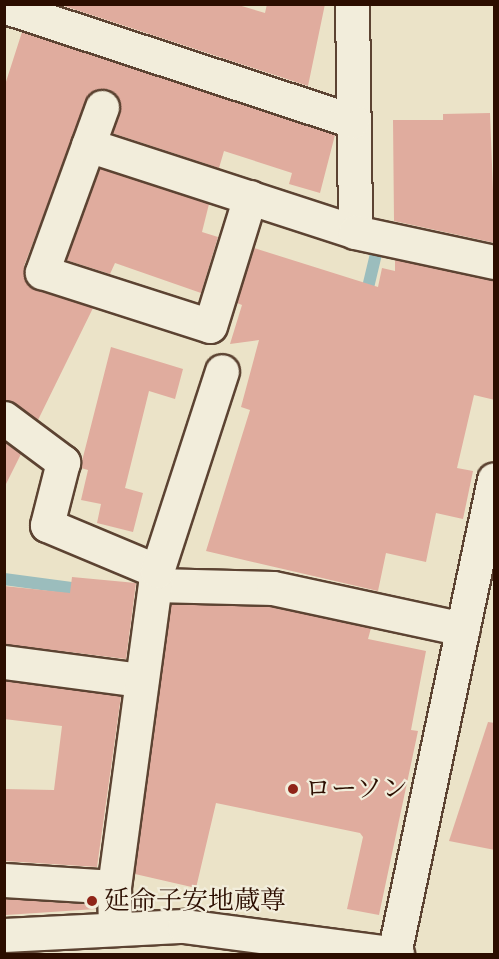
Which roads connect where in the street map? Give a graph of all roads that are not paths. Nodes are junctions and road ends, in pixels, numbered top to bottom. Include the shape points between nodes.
1 (352, 4) edge
2 (6, 9) edge
3 (102, 107) dead end
4 (353, 121) junction
5 (87, 145) junction
6 (250, 197) junction
7 (355, 232) junction
8 (495, 261) edge
9 (222, 371) dead end
10 (4, 418) edge
11 (495, 479) edge
12 (156, 578) junction
13 (463, 629) junction
14 (4, 662) edge
15 (140, 680) junction
16 (4, 880) edge
17 (114, 887) junction
18 (115, 928) junction
19 (4, 935) edge
20 (395, 954) edge

1 - 4 street
2 - 4 street
3 - 5 street
4 - 7 street
5 - 6 street
5 - 6 street via 42,272 210,326
6 - 7 street
7 - 8 street
9 - 12 street
10 - 12 street via 63,462 47,525
11 - 13 street
12 - 13 street via 273,588
12 - 15 street
13 - 20 street
14 - 15 street
15 - 17 street
16 - 17 street
17 - 18 street
18 - 19 street
18 - 20 street via 184,926

